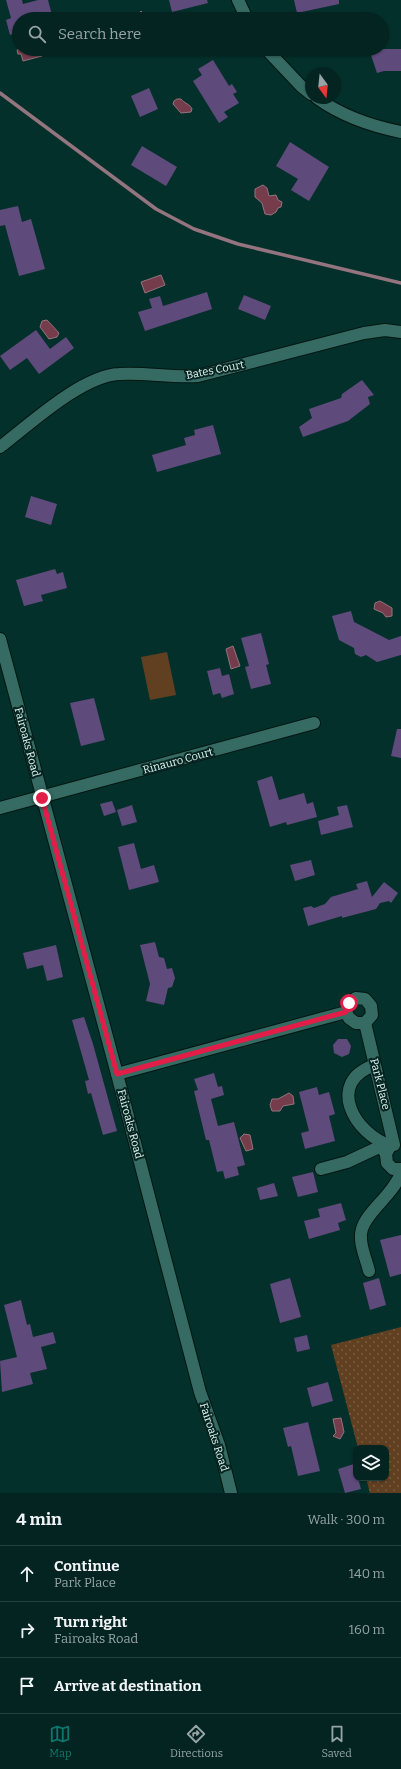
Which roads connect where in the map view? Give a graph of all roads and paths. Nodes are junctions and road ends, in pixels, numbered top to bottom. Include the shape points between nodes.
1 (238, 0) edge
2 (244, 12) edge
3 (273, 56) edge
4 (305, 89) edge
5 (328, 104) edge
6 (401, 132) edge
7 (401, 332) edge
8 (0, 447) edge
9 (0, 638) edge
10 (314, 723) dead end
11 (42, 798) junction
12 (0, 808) edge
13 (346, 1012) junction
14 (365, 1023) junction
15 (375, 1065) junction
16 (117, 1074) junction
17 (393, 1147) edge
18 (321, 1169) dead end
19 (401, 1169) edge
20 (401, 1173) edge
21 (369, 1271) dead end
22 (231, 1493) edge

1 - 2 street
3 - 4 street
5 - 6 street via 355,119
7 - 8 street, Bates Court via 385,330 364,333 198,376 117,374 93,381 57,401
9 - 11 street, Fairoaks Road
10 - 11 street, Rinauro Court
11 - 12 street, Rinauro Court
11 - 16 street, Fairoaks Road
13 - 14 street via 356,1024
13 - 14 street via 349,1003 356,998 365,999 371,1006 372,1015
13 - 16 street
14 - 15 street, Park Place
15 - 17 street, Park Place
15 - 17 street via 363,1069 350,1083 350,1103 358,1125 382,1143
16 - 22 street, Fairoaks Road via 200,1392 219,1445
17 - 18 street via 377,1148 357,1158
17 - 19 street, Park Place via 387,1163 394,1169
20 - 21 street via 392,1190 366,1219 362,1230 362,1244

